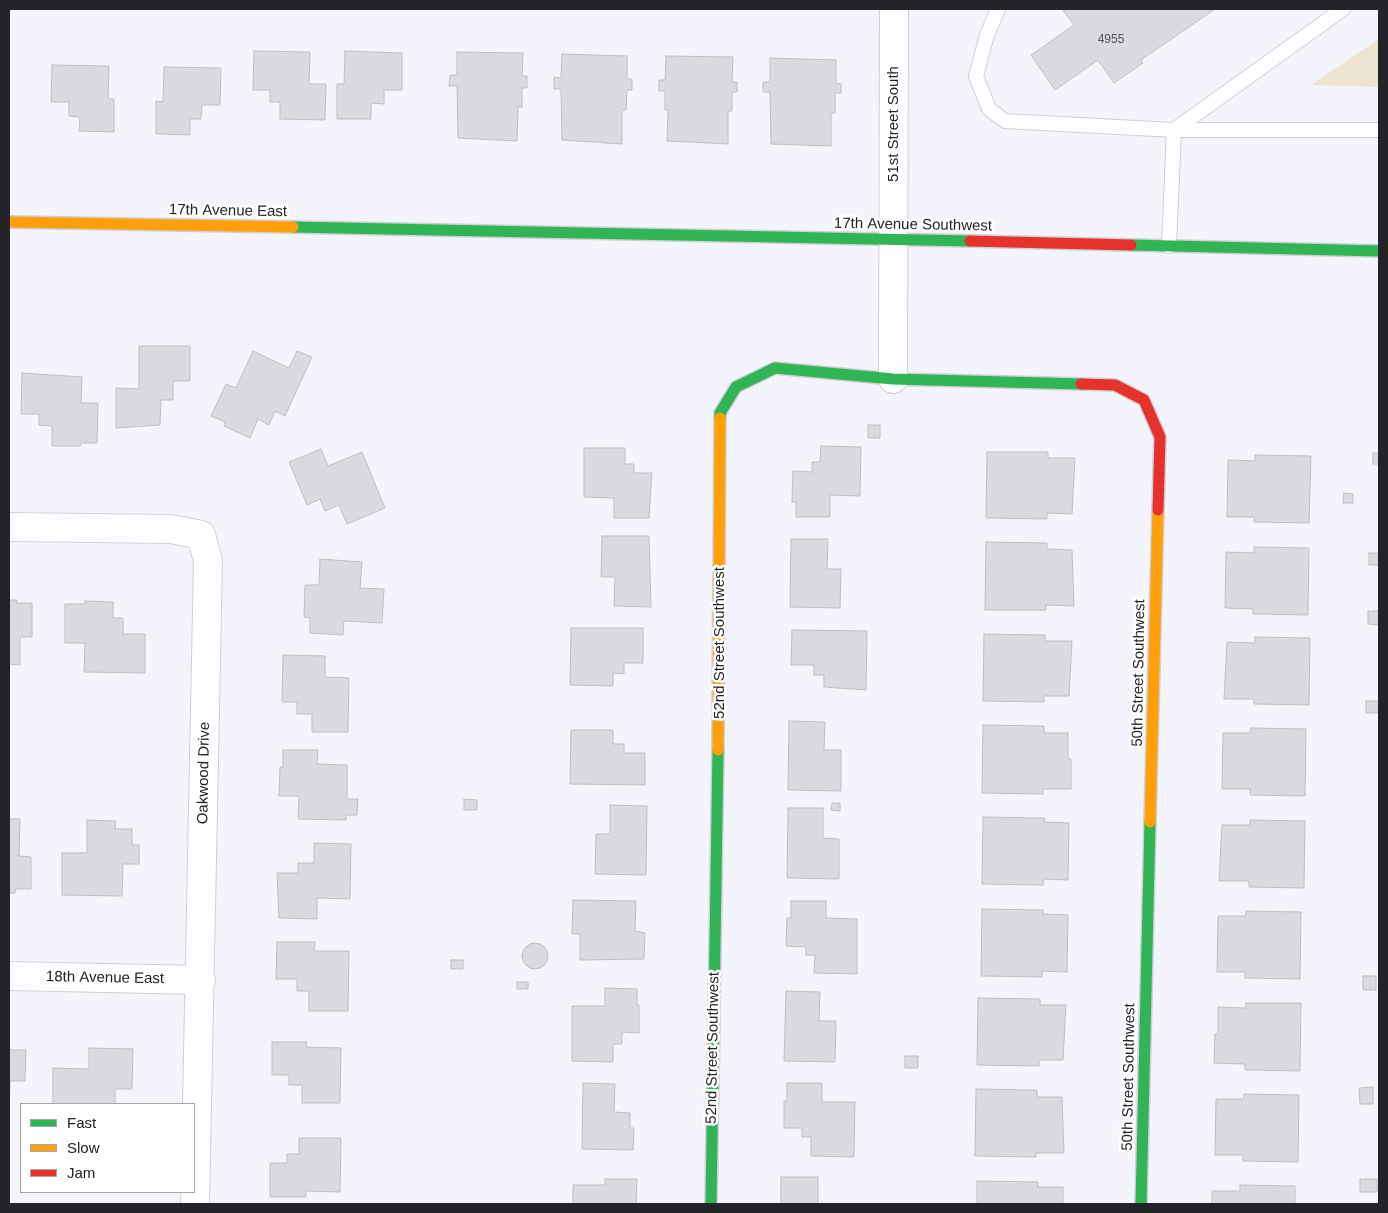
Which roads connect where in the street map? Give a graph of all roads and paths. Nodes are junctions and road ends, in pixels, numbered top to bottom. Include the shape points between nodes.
1 (894, 9) edge
2 (998, 9) edge
3 (1343, 9) edge
4 (1174, 130) junction
5 (1379, 130) edge
6 (9, 222) edge
7 (446, 230) joint
8 (893, 239) junction
9 (1170, 246) junction
10 (1379, 251) edge
11 (893, 378) junction
12 (9, 527) edge
13 (9, 976) edge
14 (200, 980) junction
15 (195, 1204) edge
16 (710, 1204) edge
17 (1141, 1204) edge

1 - 8 street, 51st Street South
2 - 4 lane via 976,76 989,109 1005,121
3 - 4 lane
4 - 5 lane
4 - 9 lane
6 - 7 street, 17th Avenue East
7 - 8 street, 17th Avenue Southwest
8 - 9 street, 17th Avenue Southwest
8 - 11 street
9 - 10 street, 17th Avenue Southwest
11 - 16 street, 52nd Street Southwest via 775,368 736,387 720,413 720,712
11 - 17 street, 50th Street Southwest via 1115,385 1144,400 1160,437
12 - 14 street, Oakwood Drive via 171,529 200,535 208,561
13 - 14 street, 18th Avenue East
14 - 15 street, Oakwood Drive

